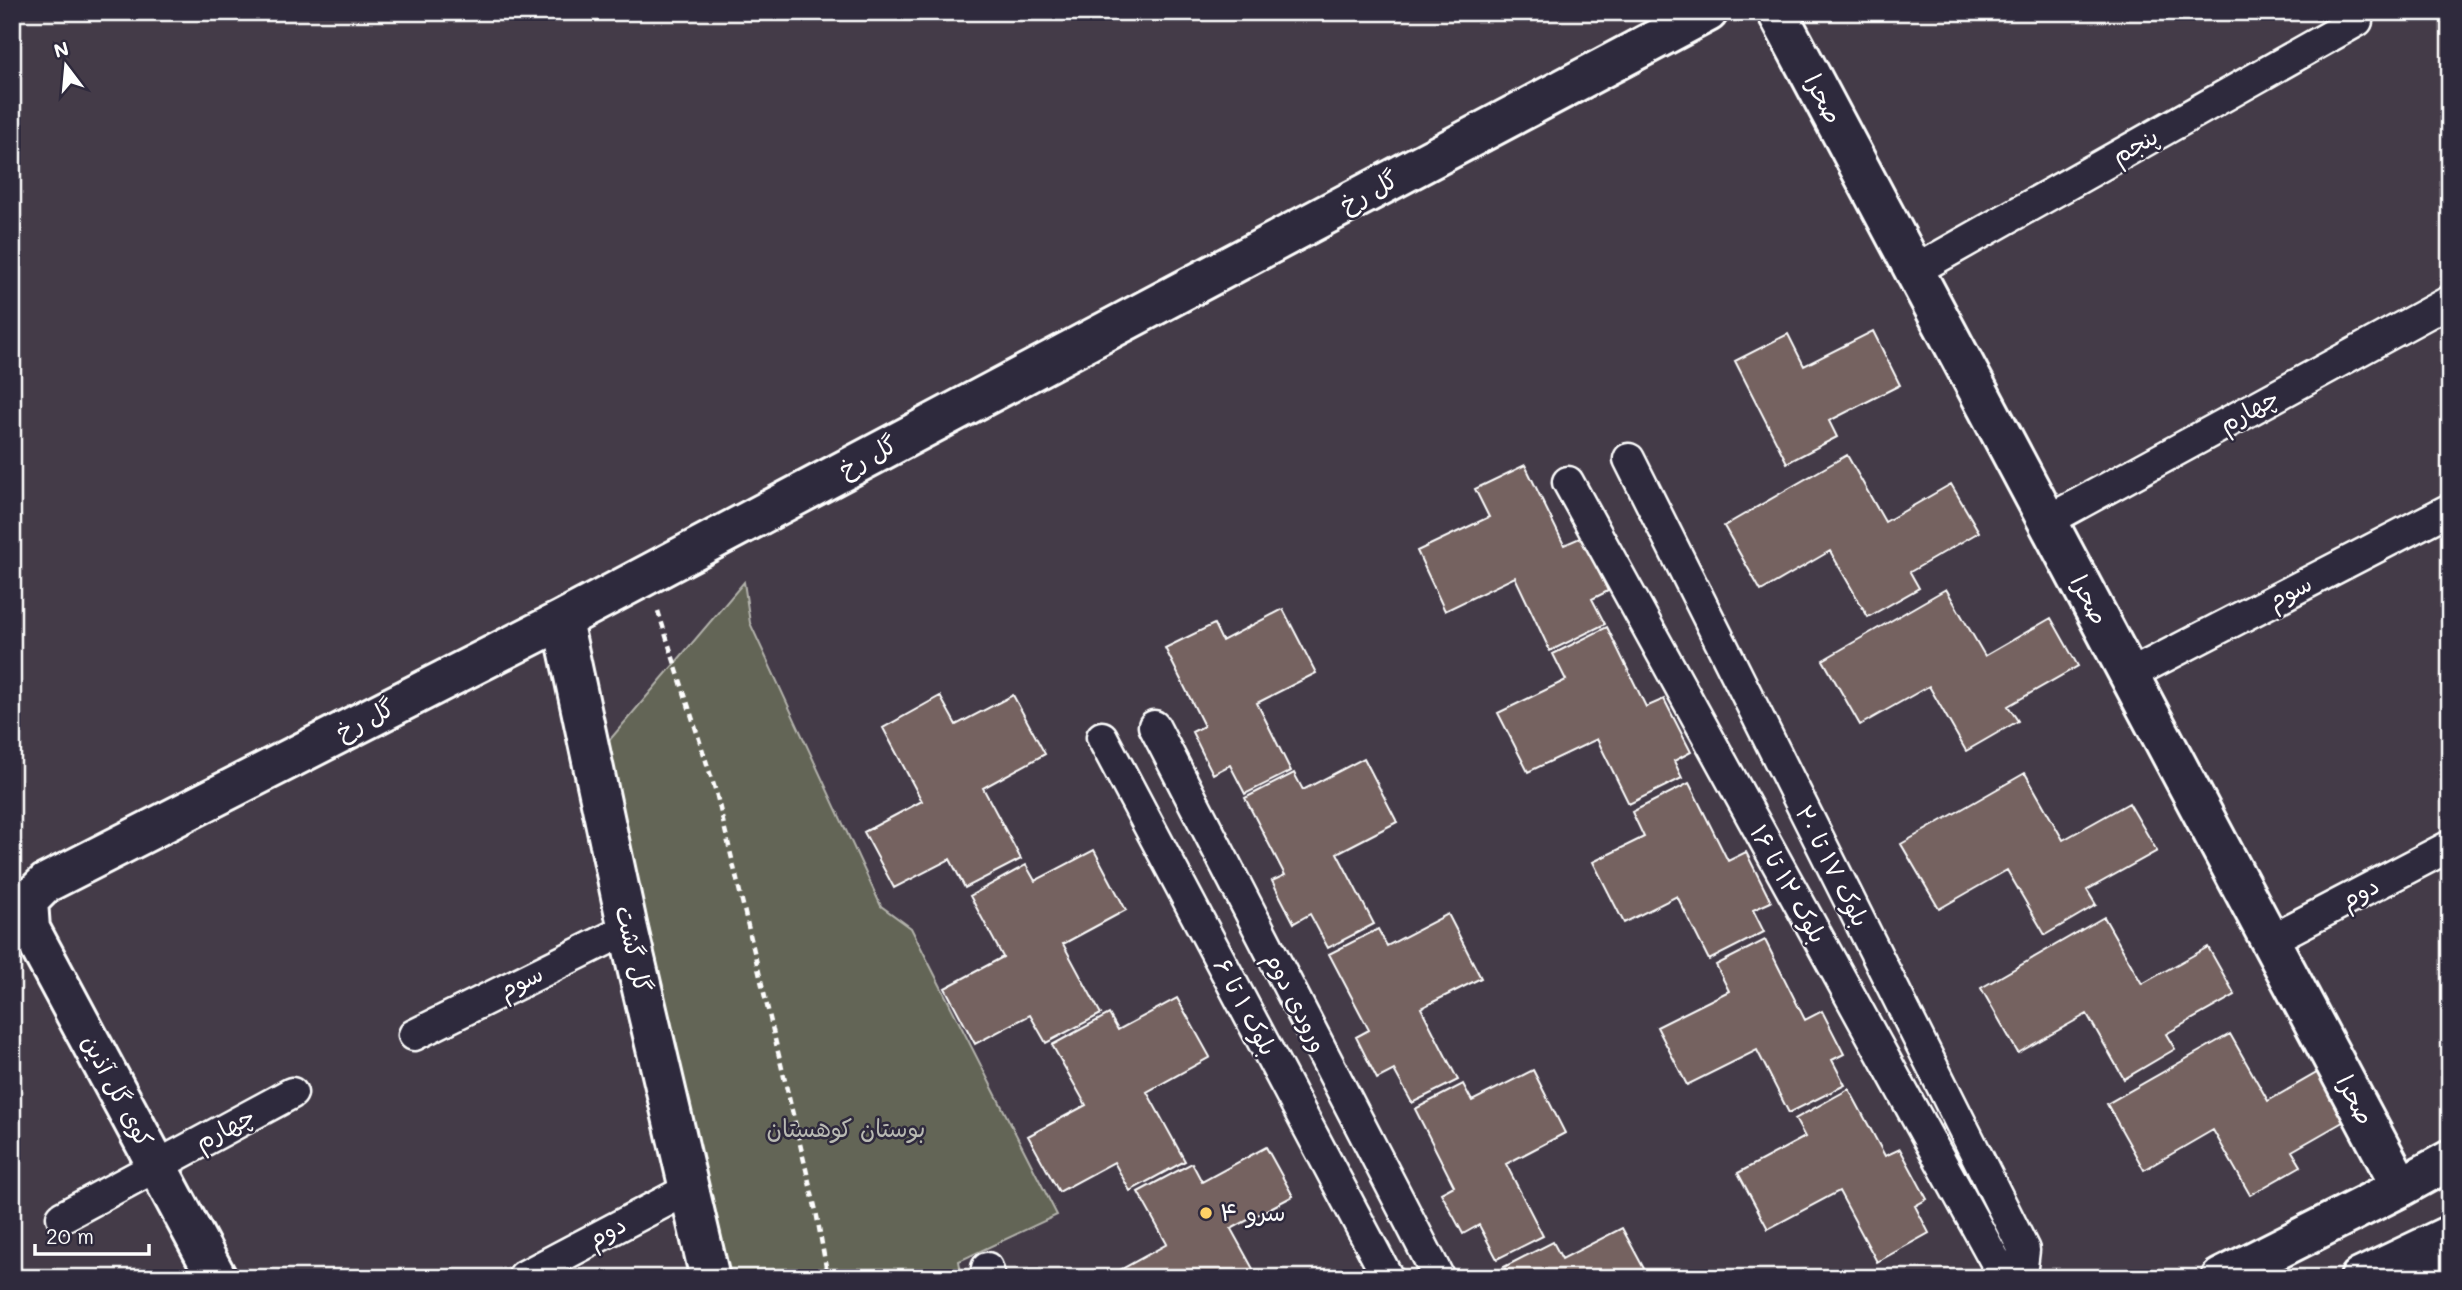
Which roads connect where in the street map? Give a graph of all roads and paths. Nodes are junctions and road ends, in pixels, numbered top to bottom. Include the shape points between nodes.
1 (1708, 12) edge
2 (1777, 12) edge
3 (2357, 21) dead end
4 (1914, 271) junction
5 (2450, 301) edge
6 (1629, 459) dead end
7 (1568, 482) dead end
8 (2450, 509) edge
9 (2047, 521) junction
10 (647, 575) junction
11 (562, 620) junction
12 (2129, 675) junction
13 (1154, 726) dead end
14 (1102, 737) dead end
15 (2450, 846) edge
16 (28, 901) joint
17 (628, 929) junction
18 (2270, 940) junction
19 (414, 1035) dead end
20 (292, 1093) dead end
21 (2450, 1160) edge
22 (157, 1165) junction
23 (2402, 1187) junction
24 (689, 1189) junction
25 (62, 1217) dead end
26 (2418, 1253) edge
27 (524, 1276) edge
28 (2022, 1276) edge
29 (216, 1278) edge
30 (710, 1278) edge
31 (828, 1278) edge
32 (1388, 1278) edge
33 (1439, 1278) edge
34 (2221, 1278) edge
35 (2360, 1278) edge
36 (2448, 1278) edge

1 - 10 street, گل رخ
2 - 4 street, صحرا
3 - 4 street, پنجم
4 - 9 street, صحرا
5 - 9 street, چهارم
6 - 28 street, بلوک ۱۷ تا ۲۰ via 2024,1250
7 - 28 street, بلوک ۱۲ تا ۱۶ via 1996,1262
8 - 12 street, سوم
9 - 12 street, صحرا
10 - 11 street, گل رخ
10 - 31 path via 716,792
11 - 16 street, گل رخ via 46,883
11 - 17 street, گل گشت
12 - 18 street, صحرا
13 - 33 street, ورودی دوم
14 - 32 street, بلوک ۱ تا ۶
15 - 18 street, دوم
16 - 22 street, کوی گل آذین via 30,929
17 - 19 street, سوم
17 - 24 street, گل گشت
18 - 23 street, صحرا
20 - 22 street, چهارم
21 - 23 street
22 - 25 street
22 - 29 street, کوی گل آذین
23 - 34 street
24 - 27 street, دوم
24 - 30 street, گل گشت
26 - 35 street
26 - 36 street

